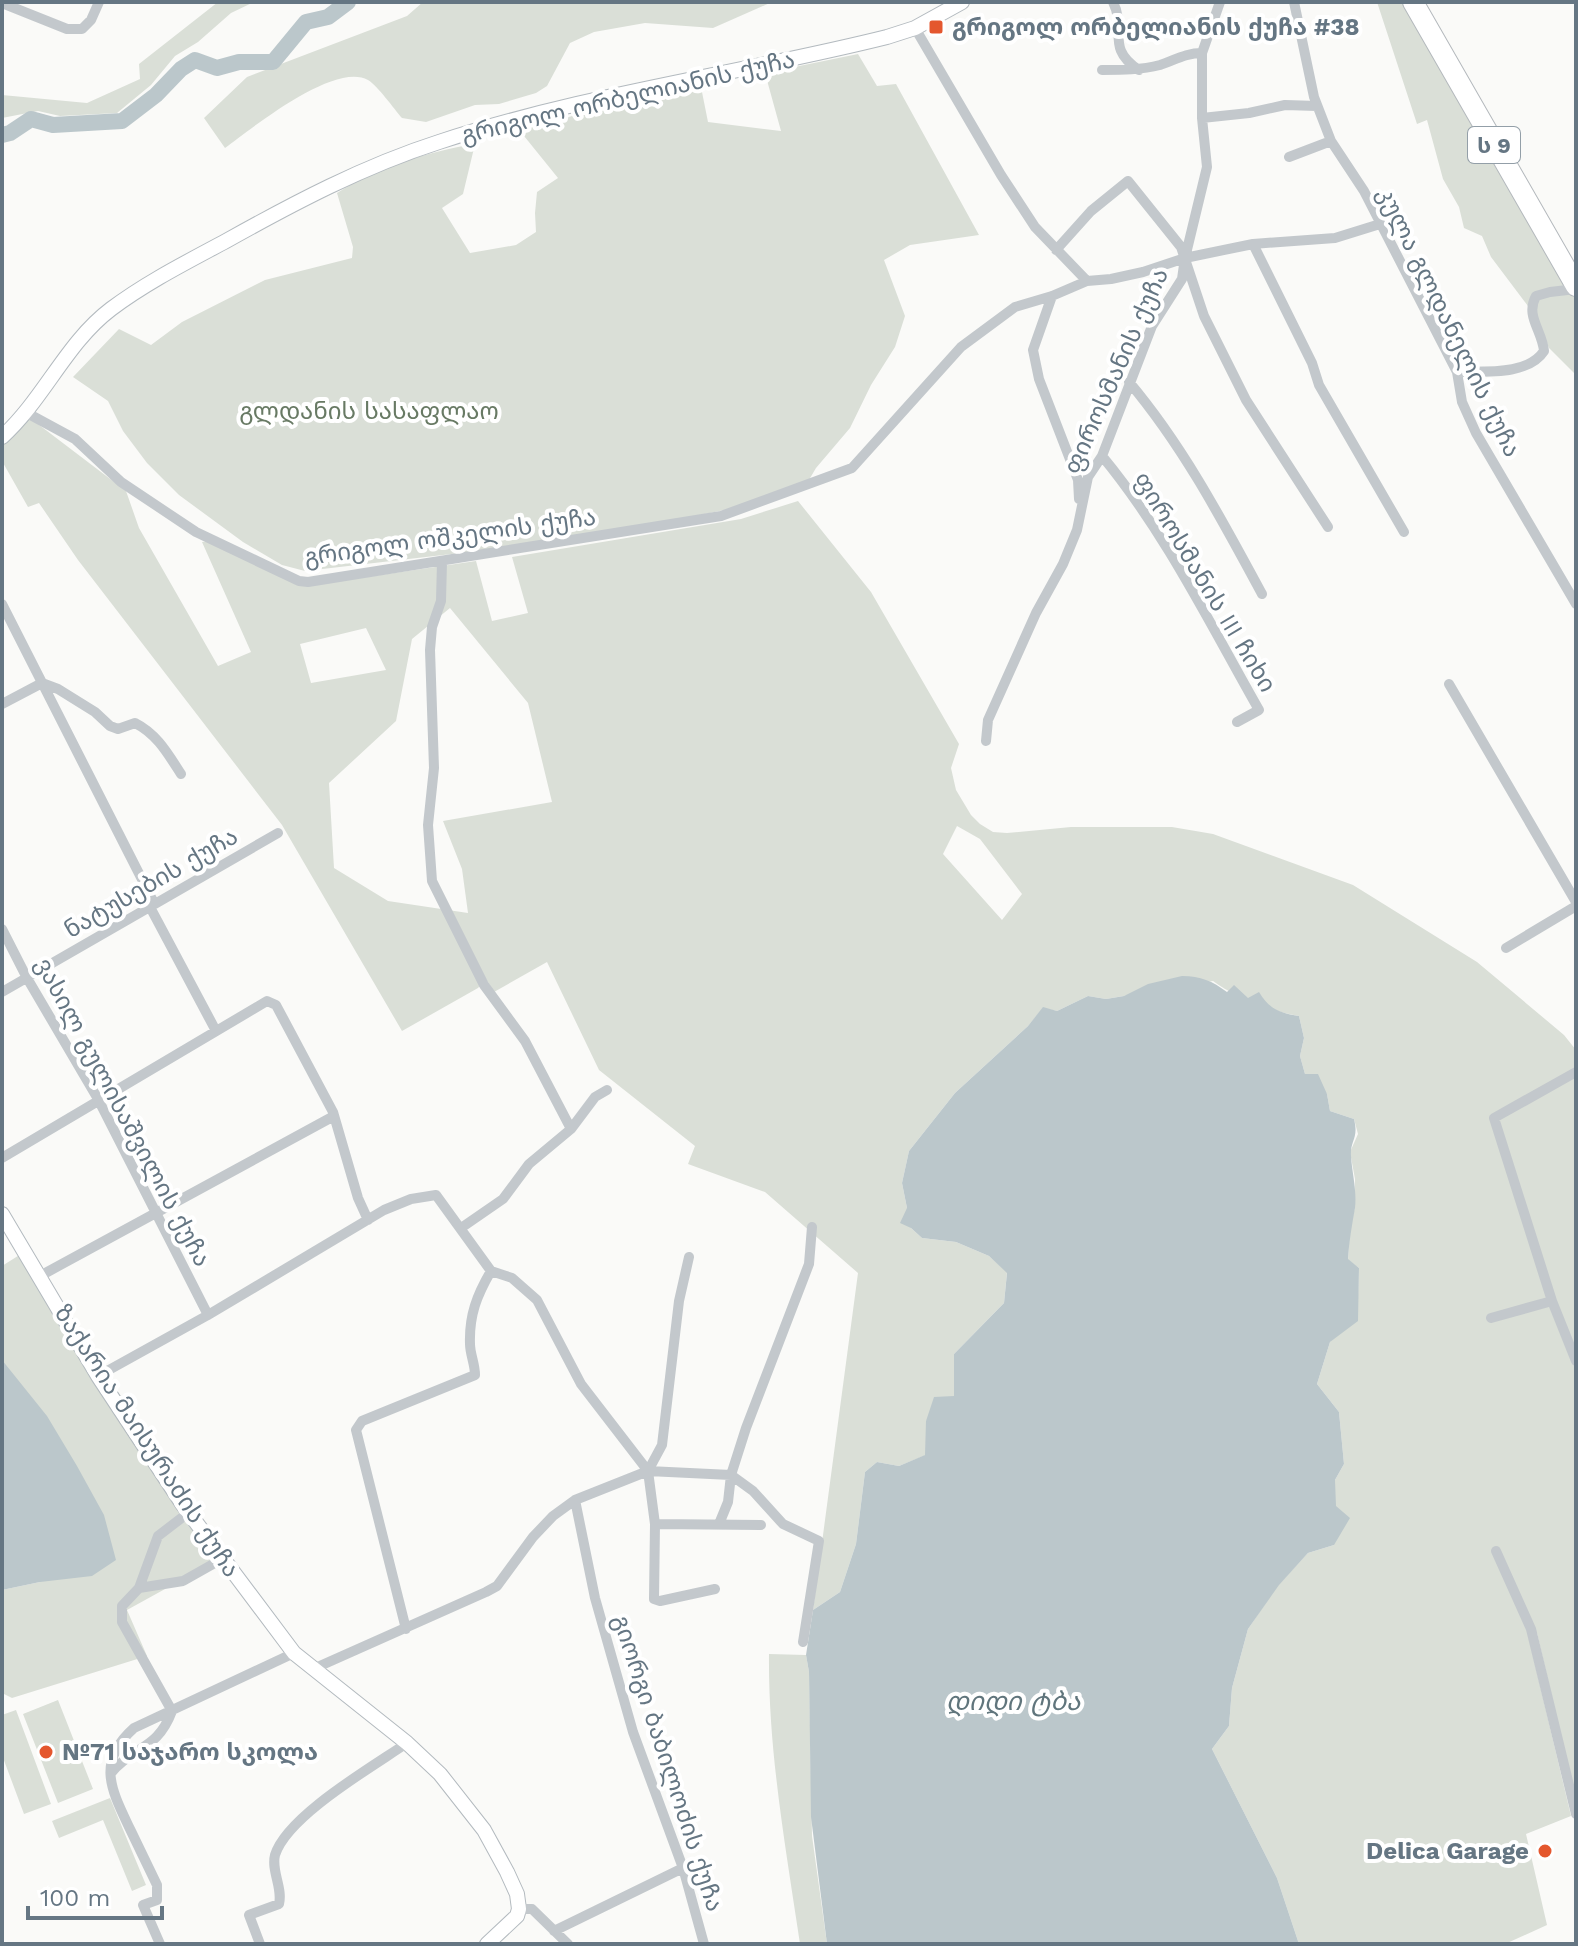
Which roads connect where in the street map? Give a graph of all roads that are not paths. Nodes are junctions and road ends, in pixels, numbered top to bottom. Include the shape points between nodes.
1 (99, 2) edge
2 (962, 2) edge
3 (1113, 2) edge
4 (1220, 2) edge
5 (1294, 2) edge
6 (1413, 2) edge
7 (2, 3) edge
8 (915, 28) junction
9 (1202, 53) junction
10 (1102, 70) dead end
11 (1139, 70) junction
12 (1317, 106) junction
13 (1202, 118) junction
14 (1331, 141) junction
15 (1289, 157) dead end
16 (1380, 224) junction
17 (1253, 244) junction
18 (1056, 250) junction
19 (1185, 258) junction
20 (1087, 281) junction
21 (1576, 288) edge
22 (1052, 296) junction
23 (1457, 372) junction
24 (1129, 382) junction
25 (27, 413) junction
26 (2, 437) edge
27 (1102, 456) junction
28 (1080, 509) junction
29 (1328, 527) dead end
30 (1404, 532) dead end
31 (442, 562) junction
32 (1262, 594) dead end
33 (2, 604) edge
34 (1576, 604) edge
35 (42, 683) junction
36 (1449, 684) dead end
37 (2, 704) edge
38 (1237, 722) dead end
39 (986, 741) dead end
40 (181, 774) dead end
41 (278, 833) dead end
42 (1576, 904) edge
43 (152, 905) junction
44 (2, 929) edge
45 (1506, 948) dead end
46 (27, 978) junction
47 (2, 992) edge
48 (216, 1031) junction
49 (1576, 1072) edge
50 (607, 1090) dead end
51 (98, 1099) junction
52 (334, 1116) junction
53 (571, 1129) junction
54 (2, 1158) edge
55 (156, 1212) junction
56 (2, 1214) edge
57 (368, 1220) junction
58 (812, 1227) dead end
59 (461, 1228) junction
60 (689, 1257) dead end
61 (491, 1271) junction
62 (40, 1276) junction
63 (1552, 1301) junction
64 (208, 1315) junction
65 (1491, 1318) dead end
66 (1576, 1361) edge
67 (98, 1376) junction
68 (648, 1471) junction
69 (731, 1475) junction
70 (575, 1500) junction
71 (188, 1513) junction
72 (655, 1524) junction
73 (719, 1524) junction
74 (761, 1525) dead end
75 (1496, 1551) dead end
76 (222, 1559) junction
77 (139, 1588) junction
78 (715, 1589) dead end
79 (406, 1629) junction
80 (803, 1642) dead end
81 (294, 1653) junction
82 (313, 1669) junction
83 (172, 1711) junction
84 (407, 1743) junction
85 (110, 1774) junction
86 (1576, 1814) edge
87 (683, 1868) junction
88 (519, 1909) junction
89 (554, 1931) junction
90 (160, 1944) edge
91 (260, 1944) edge
92 (487, 1944) edge
93 (568, 1944) edge
94 (704, 1944) edge

1 - 7 street via 82,29 67,29
2 - 8 main road, გრიგოლ ორბელიანის ქუჩა
3 - 11 street via 1119,49
4 - 9 street, ფიროსმანის ქუჩა
5 - 12 street, კულა გლდანელის ქუჩა
6 - 21 highway, ს 9
8 - 18 street via 1001,175
8 - 25 main road, გრიგოლ ორბელიანის ქუჩა via 520,118 364,171 295,202 109,310 86,332
9 - 11 street
9 - 13 street, ფიროსმანის ქუჩა
10 - 11 street
12 - 13 street via 1285,105
12 - 14 street, კულა გლდანელის ქუჩა
13 - 19 street, ფიროსმანის ქუჩა via 1207,167
14 - 15 street
14 - 16 street, კულა გლდანელის ქუჩა
16 - 17 street, გრიგოლ ოშკელის ქუჩა via 1335,238
16 - 23 street, კულა გლდანელის ქუჩა
17 - 19 street, გრიგოლ ოშკელის ქუჩა
17 - 30 street via 1319,385
18 - 19 street via 1128,181
18 - 20 street
19 - 20 street, გრიგოლ ოშკელის ქუჩა
19 - 24 street, ფიროსმანის ქუჩა via 1182,279 1152,326
19 - 29 street via 1204,316 1246,400
20 - 22 street, გრიგოლ ოშკელის ქუჩა
21 - 23 street via 1536,296 1531,306 1544,344 1540,357 1502,371
22 - 28 street via 1033,350 1078,480
22 - 31 street, გრიგოლ ოშკელის ქუჩა via 1015,307 961,347 852,468 824,481 721,516
23 - 34 street, კულა გლდანელის ქუჩა via 1462,402 1476,433
24 - 27 street, ფიროსმანის ქუჩა
24 - 32 street via 1159,417
25 - 26 main road, გრიგოლ ორბელიანის ქუჩა
25 - 31 street, გრიგოლ ოშკელის ქუჩა via 75,439 121,482 196,532 299,581
27 - 28 street, ფიროსმანის ქუჩა via 1088,477
27 - 38 street, ფიროსმანის III ჩიხი via 1157,532 1259,710
28 - 39 street, ფიროსმანის ქუჩა via 1063,564 988,720
31 - 53 street via 441,601 430,650 432,881 484,985 525,1041
33 - 35 street
35 - 37 street
35 - 40 street via 110,726 135,723 145,728
35 - 43 street
36 - 42 street
41 - 43 street, ნატუსების ქუჩა
42 - 45 street
43 - 46 street, ნატუსების ქუჩა
43 - 48 street
44 - 46 street, ვასილ გულისაშვილის ქუჩა
46 - 47 street, ნატუსების ქუჩა
46 - 51 street, ვასილ გულისაშვილის ქუჩა
48 - 51 street
48 - 52 street via 267,1001 276,1005
49 - 63 street via 1494,1118
50 - 53 street via 595,1097
51 - 54 street
51 - 55 street, ვასილ გულისაშვილის ქუჩა
52 - 55 street
52 - 57 street
53 - 59 street via 529,1164 503,1199
55 - 62 street
55 - 64 street, ვასილ გულისაშვილის ქუჩა
56 - 62 main road, ზაქარია მაისურაძის ქუჩა
57 - 59 street via 411,1199 436,1195
57 - 64 street
58 - 69 street via 809,1264
59 - 61 street
60 - 68 street via 662,1445
61 - 68 street via 512,1278 537,1300 581,1384
61 - 79 street via 470,1320 475,1375 362,1421 356,1430
62 - 67 main road, ზაქარია მაისურაძის ქუჩა
63 - 65 street
63 - 66 street
64 - 67 street
67 - 71 main road, ზაქარია მაისურაძის ქუჩა
68 - 69 street
68 - 70 street
68 - 72 street
69 - 73 street
69 - 80 street via 783,1524 819,1541
70 - 79 street via 539,1530 497,1586
70 - 87 street, გიორგი ბაბილოძის ქუჩა via 595,1598 633,1732
71 - 76 main road, ზაქარია მაისურაძის ქუჩა
71 - 77 street via 158,1536
72 - 73 street
72 - 78 street via 654,1599
73 - 74 street
75 - 86 street via 1531,1629
76 - 77 street via 183,1581
76 - 81 main road, ზაქარია მაისურაძის ქუჩა
77 - 83 street via 125,1602 120,1617
79 - 82 street
81 - 82 main road, ზაქარია მაისურაძის ქუჩა
81 - 83 street
82 - 84 main road, ზაქარია მაისურაძის ქუჩა
83 - 85 street via 158,1738
83 - 85 street via 134,1728 121,1740
84 - 88 main road, ზაქარია მაისურაძის ქუჩა via 440,1774 484,1830 517,1894
84 - 91 street via 316,1805 280,1843 274,1859 279,1904 249,1915
85 - 90 street via 111,1788 157,1885 157,1900 143,1905
87 - 89 street
87 - 94 street, გიორგი ბაბილოძის ქუჩა
88 - 89 street via 532,1909
88 - 92 main road
89 - 93 street

